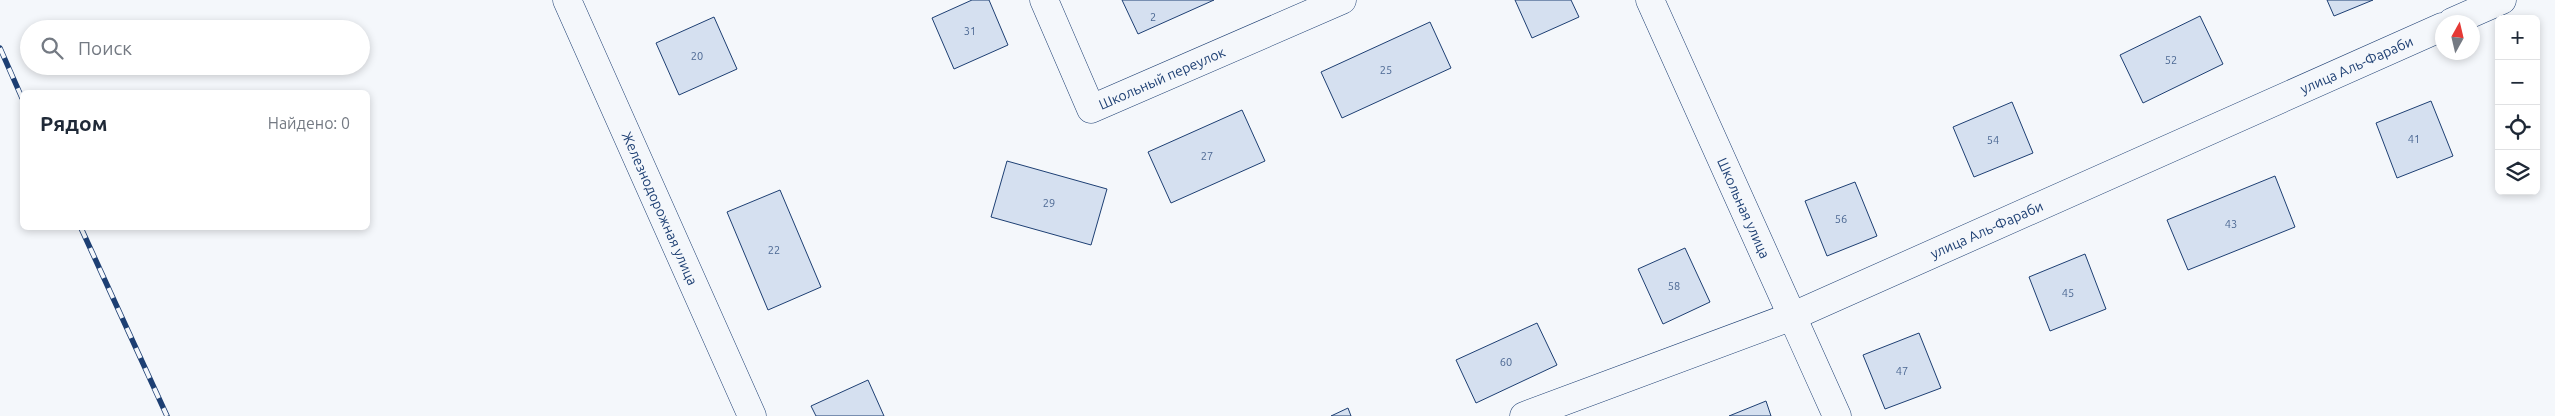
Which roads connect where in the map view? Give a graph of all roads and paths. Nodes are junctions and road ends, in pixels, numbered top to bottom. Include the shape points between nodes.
1 (567, 0) edge
2 (1044, 0) edge
3 (1342, 0) edge
4 (1650, 0) edge
5 (2502, 0) edge
6 (2468, 15) edge
7 (2435, 30) edge
8 (1793, 316) junction
9 (752, 416) edge
10 (1524, 416) edge
11 (1837, 416) edge

1 - 9 street, Железнодорожная улица
2 - 3 street, Школьный переулок via 1091,109
4 - 8 street, Школьная улица
5 - 6 street
7 - 8 street, улица Аль-Фараби
8 - 10 street, улица Аль-Фараби
8 - 11 street, Школьная улица

